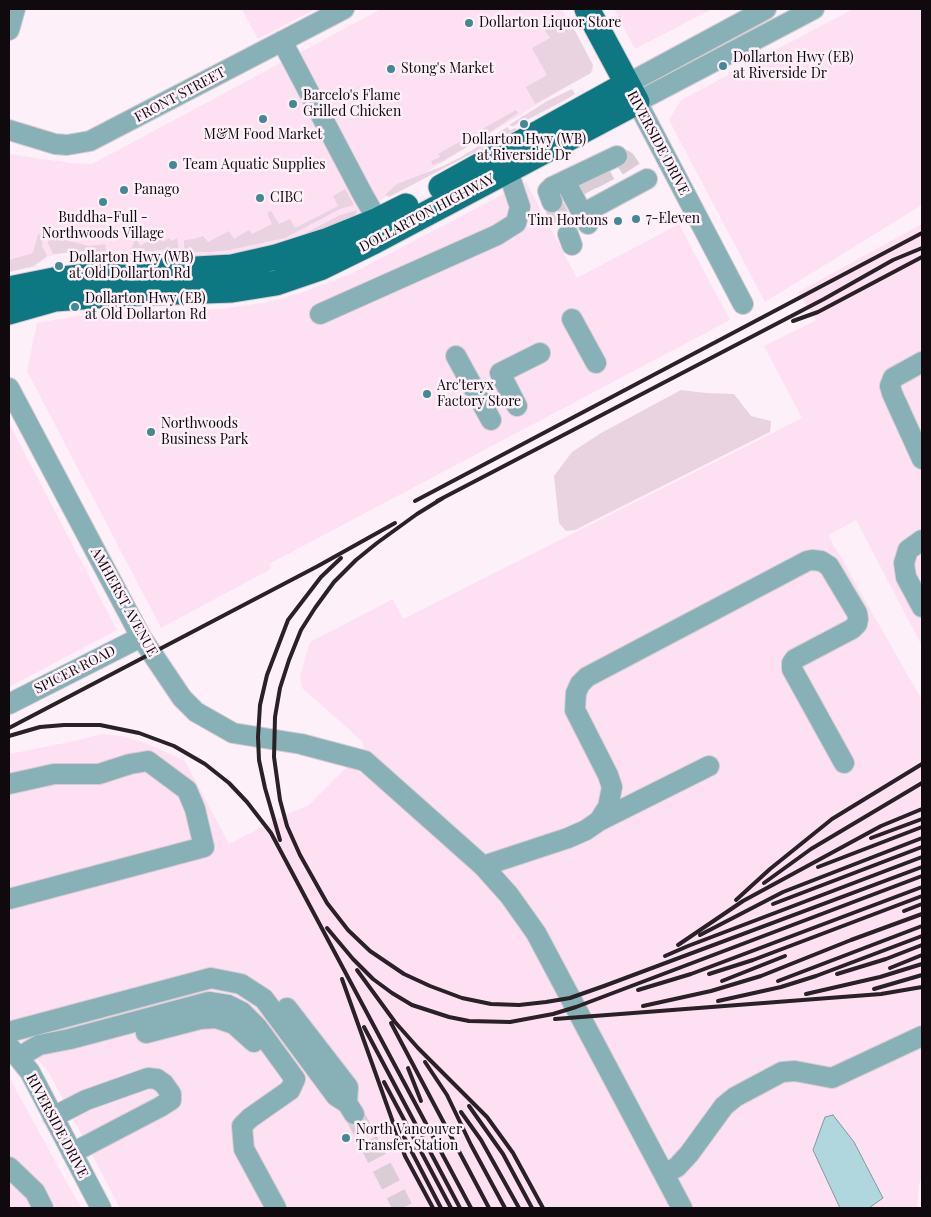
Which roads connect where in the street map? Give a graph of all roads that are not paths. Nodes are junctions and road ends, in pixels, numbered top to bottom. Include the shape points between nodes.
1 (15, 9) edge
2 (344, 9) edge
3 (587, 9) edge
4 (766, 9) edge
5 (814, 9) edge
6 (9, 30) edge
7 (282, 41) junction
8 (632, 93) junction
9 (9, 130) edge
10 (617, 156) dead end
11 (508, 171) junction
12 (647, 179) dead end
13 (565, 182) junction
14 (552, 202) dead end
15 (382, 227) junction
16 (9, 289) edge
17 (742, 304) dead end
18 (9, 312) edge
19 (320, 314) dead end
20 (572, 319) dead end
21 (540, 354) dead end
22 (456, 356) dead end
23 (922, 362) edge
24 (596, 363) dead end
25 (9, 388) edge
26 (517, 406) dead end
27 (491, 420) dead end
28 (922, 459) edge
29 (922, 540) edge
30 (922, 608) edge
31 (141, 636) junction
32 (9, 704) edge
33 (844, 763) dead end
34 (709, 766) dead end
35 (9, 784) edge
36 (599, 820) junction
37 (483, 866) junction
38 (9, 898) edge
39 (248, 1003) junction
40 (9, 1032) edge
41 (922, 1036) edge
42 (39, 1045) junction
43 (14, 1052) edge
44 (280, 1098) junction
45 (350, 1108) tunnel mouth
46 (53, 1117) junction
47 (244, 1149) junction
48 (72, 1153) junction
49 (9, 1167) edge
50 (664, 1174) junction
51 (96, 1207) edge
52 (43, 1208) edge
53 (266, 1208) edge
54 (276, 1208) edge
55 (682, 1208) edge

1 - 6 street
2 - 7 street, FRONT STREET
3 - 8 main road, RIVERSIDE DRIVE
4 - 8 street, DOLLARTON HIGHWAY
5 - 8 street, DOLLARTON HIGHWAY
7 - 9 street, FRONT STREET via 90,141 55,144
7 - 15 street
8 - 11 main road, DOLLARTON HIGHWAY
8 - 15 main road, DOLLARTON HIGHWAY
8 - 17 street, RIVERSIDE DRIVE
10 - 13 street
11 - 15 main road, DOLLARTON HIGHWAY
11 - 19 street via 520,207 516,223 497,235
12 - 13 street via 585,219
13 - 14 street via 548,192
15 - 16 main road, DOLLARTON HIGHWAY via 232,267 106,274
15 - 18 main road, DOLLARTON HIGHWAY via 320,268 276,282 232,290 55,299
20 - 24 street
21 - 26 street via 500,373
22 - 27 street
23 - 28 street via 893,378 890,386
25 - 31 street, AMHERST AVENUE
29 - 30 street via 908,550 904,563 906,577
31 - 32 street, SPICER ROAD
31 - 37 street, AMHERST AVENUE via 196,712 233,733 301,744 365,761
33 - 36 street via 792,669 795,659 852,629 858,619 828,566 812,560 587,677 580,684 575,710 612,787 608,807
34 - 36 street
35 - 38 street via 54,774 99,774 148,761 187,790 204,847
36 - 37 street via 568,838
37 - 50 street, AMHERST AVENUE via 536,933
39 - 40 street via 240,984 211,978
39 - 42 street via 228,1005 209,1002
39 - 44 street via 242,1012 295,1079 290,1090
39 - 45 street
41 - 50 street via 832,1078 795,1071 782,1072 735,1097 724,1106 689,1154 677,1167
42 - 43 street
42 - 44 street via 74,1052 200,1019 216,1018 234,1024 252,1039 282,1080
43 - 46 street, RIVERSIDE DRIVE via 30,1072
44 - 47 street via 242,1126
46 - 48 street, RIVERSIDE DRIVE
46 - 48 street via 102,1094 148,1078 164,1084 171,1094 171,1100 160,1107
47 - 53 street via 244,1164
47 - 54 street
48 - 51 street, RIVERSIDE DRIVE
49 - 52 street via 35,1192
50 - 55 street, AMHERST AVENUE

